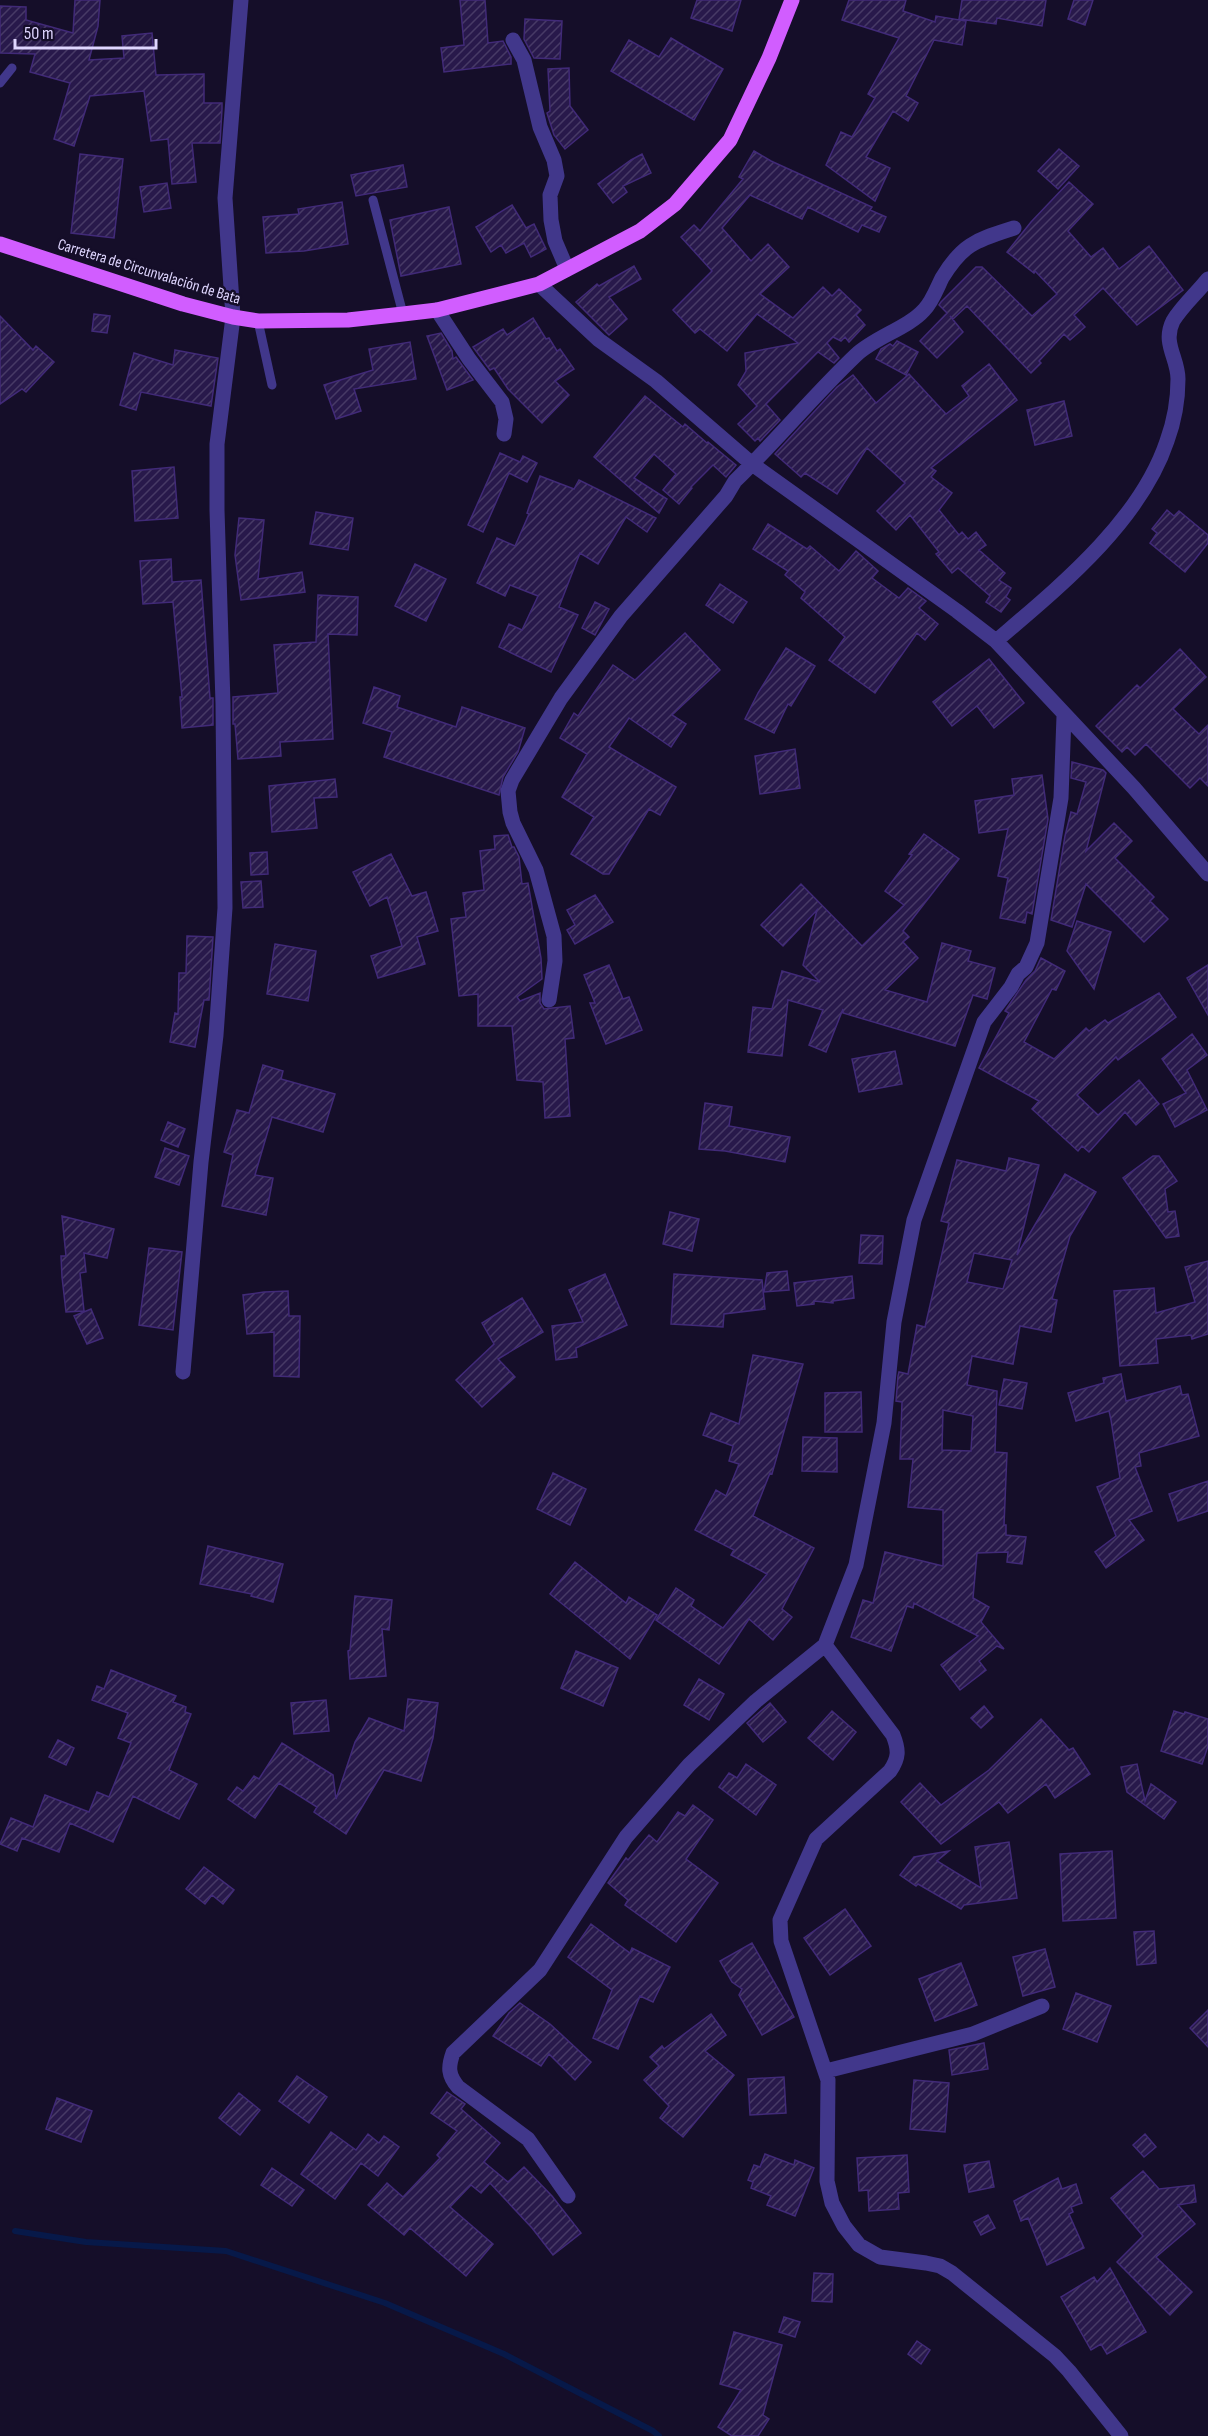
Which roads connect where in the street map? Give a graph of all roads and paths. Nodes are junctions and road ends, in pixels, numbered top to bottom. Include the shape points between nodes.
1 (241, 0) edge
2 (792, 0) edge
3 (513, 40) dead end
4 (12, 68) dead end
5 (0, 83) edge
6 (374, 200) dead end
7 (1014, 228) dead end
8 (0, 244) edge
9 (567, 269) junction
10 (1208, 279) edge
11 (539, 284) junction
12 (437, 310) junction
13 (403, 314) junction
14 (233, 317) junction
15 (258, 321) junction
16 (272, 385) dead end
17 (504, 434) dead end
18 (752, 464) junction
19 (996, 641) junction
20 (1064, 716) junction
21 (1208, 874) edge
22 (549, 1000) dead end
23 (183, 1372) dead end
24 (825, 1645) junction
25 (1042, 2006) dead end
26 (826, 2071) junction
27 (568, 2196) dead end
28 (1121, 2436) edge

1 - 14 street via 225,198
2 - 9 main road, Carretera de Circunvalación de Bata via 730,140 675,204 640,231
3 - 9 street via 524,60 540,127 554,160 557,176 550,195 550,220
4 - 5 lane
6 - 13 lane
7 - 18 street via 967,247 955,259 925,309 857,354
8 - 14 main road, Carretera de Circunvalación de Bata
9 - 11 main road, Carretera de Circunvalación de Bata
10 - 19 street via 1172,323 1168,342 1178,376 1175,411 1154,472 1112,532 1072,576
11 - 12 main road, Carretera de Circunvalación de Bata
11 - 18 street via 599,340 656,381
12 - 13 main road, Carretera de Circunvalación de Bata
12 - 17 street via 502,402 507,419
13 - 15 main road, Carretera de Circunvalación de Bata via 348,320
14 - 15 main road, Carretera de Circunvalación de Bata
14 - 23 street via 217,455 225,908
15 - 16 lane
18 - 19 street
18 - 22 street via 621,616 561,698 512,780 508,791 510,812 536,870 554,936
19 - 20 street
20 - 21 street via 1134,788
20 - 24 street via 1061,798 1036,943 1026,967 984,1022 914,1220 894,1322 884,1423 856,1565
24 - 26 street via 893,1735 898,1759 890,1771 816,1839 780,1920 781,1941
24 - 27 street via 756,1701 689,1765 626,1837 540,1970 453,2053 450,2076 458,2086 528,2139
25 - 26 street via 973,2034
26 - 28 street via 827,2181 832,2203 859,2245 880,2257 940,2266 952,2273 1055,2356

